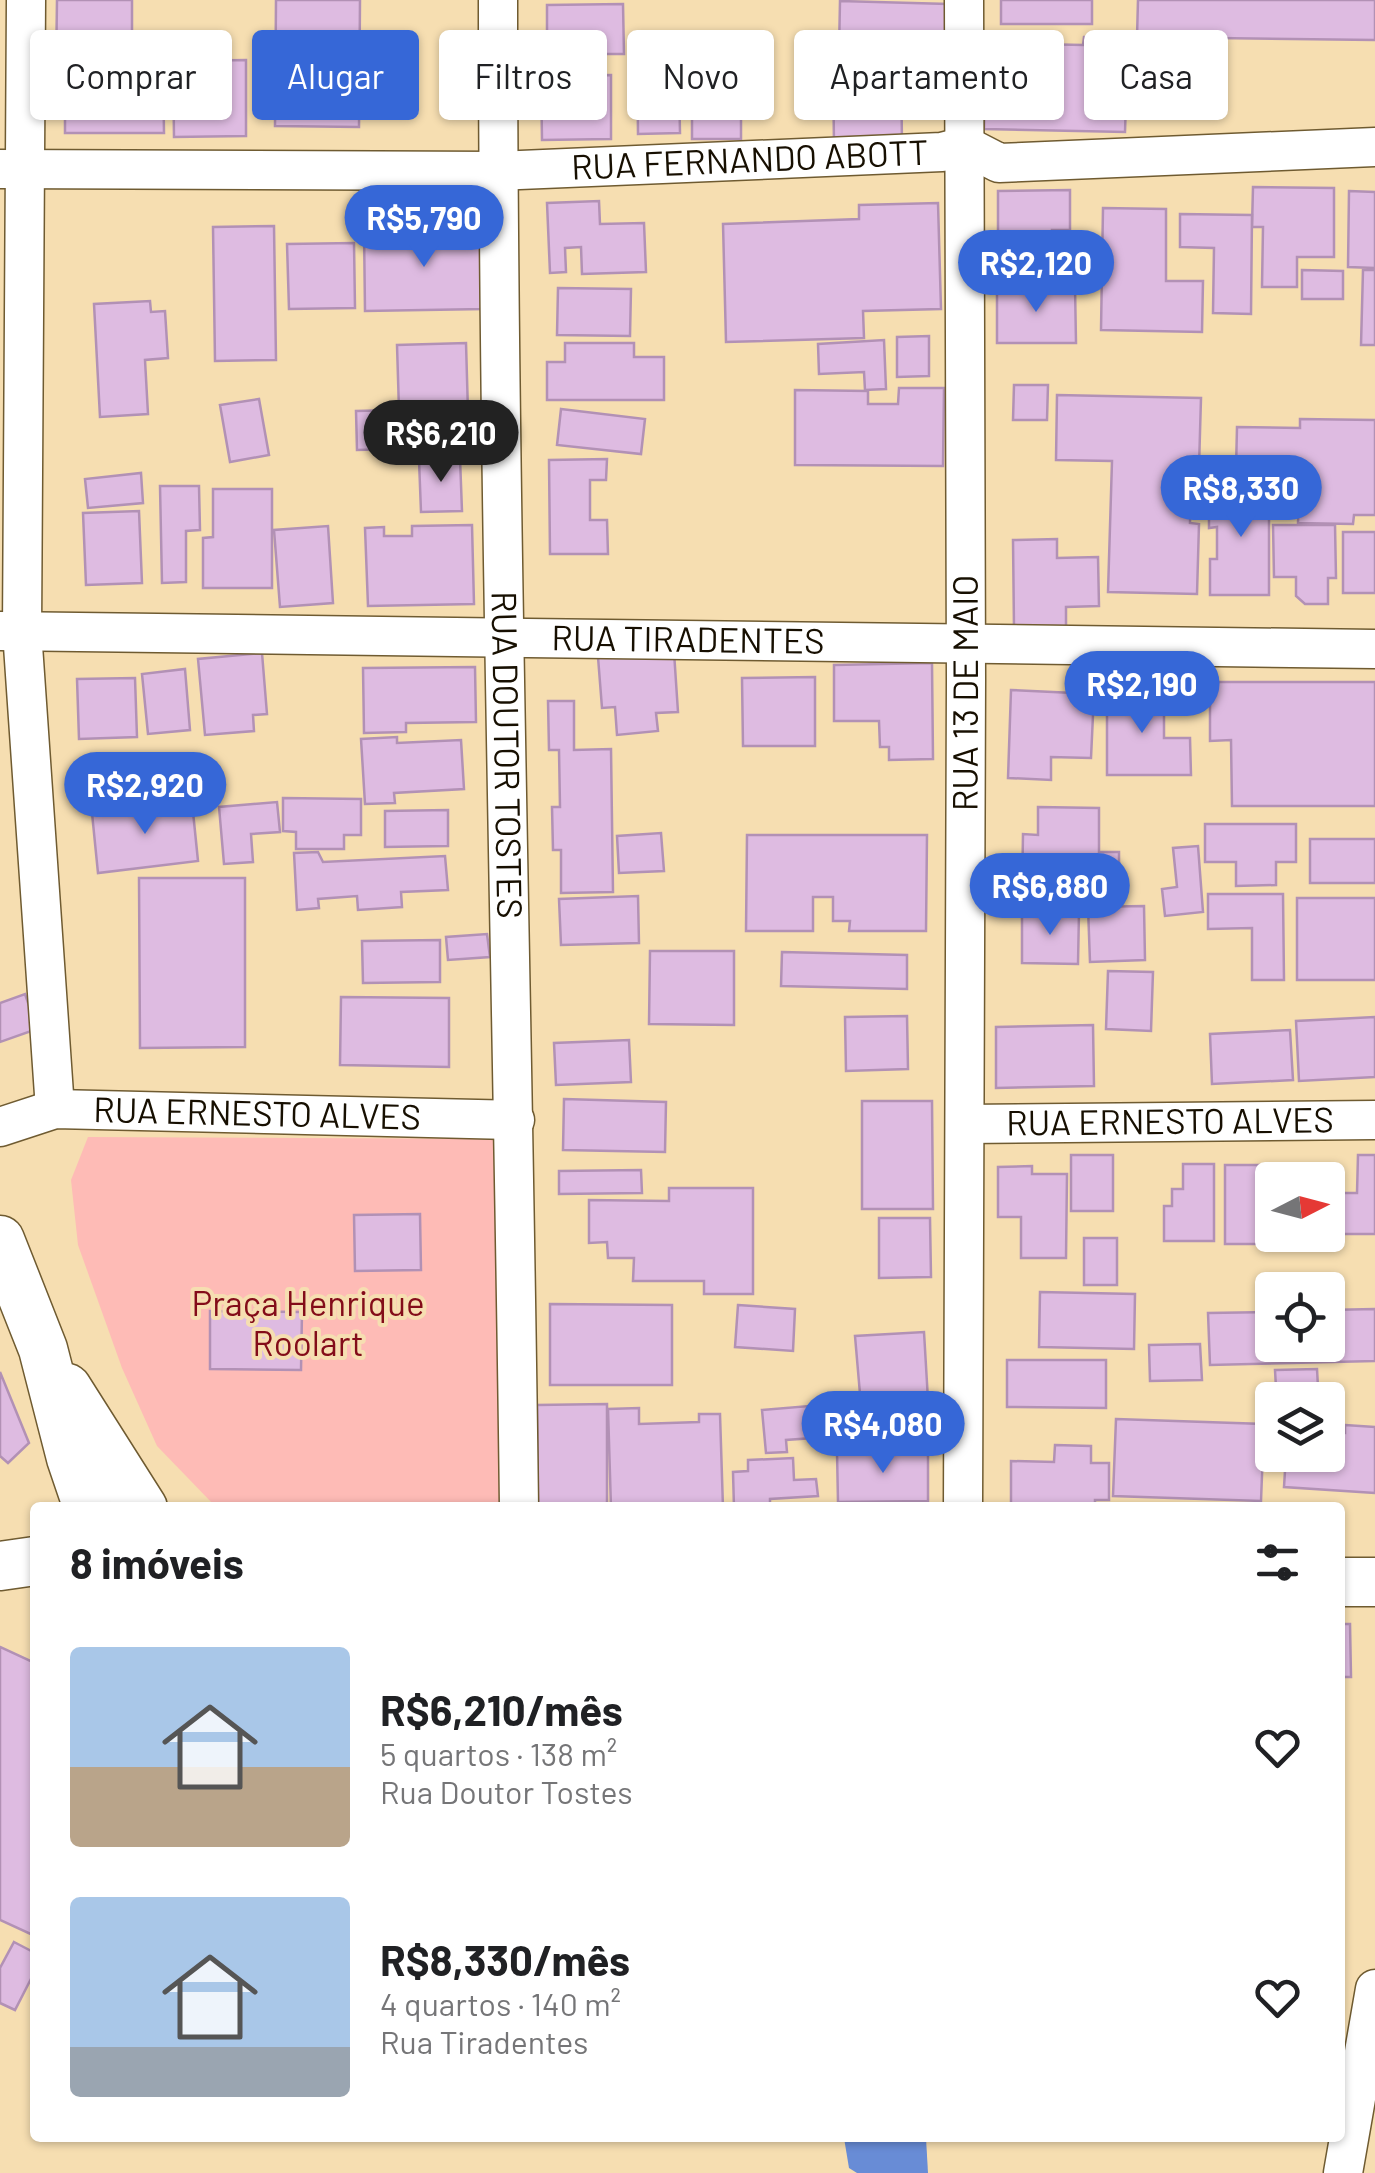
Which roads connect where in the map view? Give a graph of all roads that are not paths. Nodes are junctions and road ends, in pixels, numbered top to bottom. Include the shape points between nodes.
1 (26, 0) edge
2 (498, 0) edge
3 (964, 0) edge
4 (966, 146) junction
5 (1375, 146) edge
6 (13, 169) edge
7 (498, 171) junction
8 (11, 631) edge
9 (503, 635) junction
10 (965, 643) junction
11 (1375, 648) edge
12 (56, 1109) junction
13 (515, 1120) junction
14 (1375, 1120) edge
15 (965, 1124) junction
16 (0, 1127) edge
17 (0, 1240) edge
18 (43, 1348) junction
19 (71, 1458) junction
20 (63, 1502) edge
21 (86, 1502) edge
22 (139, 1502) edge
23 (519, 1502) edge
24 (963, 1502) edge
25 (1345, 1582) edge
26 (1375, 1582) edge
27 (1374, 1997) edge
28 (1343, 2168) edge

1 - 6 street
2 - 7 street, RUA DOUTOR TOSTES
3 - 4 street, RUA 13 DE MAIO
4 - 5 street, RUA FERNANDO ABOTT via 999,162
4 - 7 street, RUA FERNANDO ABOTT
4 - 10 street, RUA 13 DE MAIO
6 - 7 street, RUA FERNANDO ABOTT
6 - 8 street
7 - 9 street, RUA DOUTOR TOSTES
8 - 9 street, RUA TIRADENTES
8 - 12 street
9 - 10 street, RUA TIRADENTES
9 - 13 street, RUA DOUTOR TOSTES
10 - 11 street, RUA TIRADENTES
10 - 15 street, RUA 13 DE MAIO
12 - 13 street, RUA ERNESTO ALVES
12 - 16 street, RUA ERNESTO ALVES
13 - 23 street, RUA DOUTOR TOSTES
14 - 15 street, RUA ERNESTO ALVES
15 - 24 street, RUA 13 DE MAIO
17 - 18 main road
18 - 19 main road
18 - 22 main road
19 - 20 main road
19 - 21 main road
25 - 26 main road
27 - 28 street

